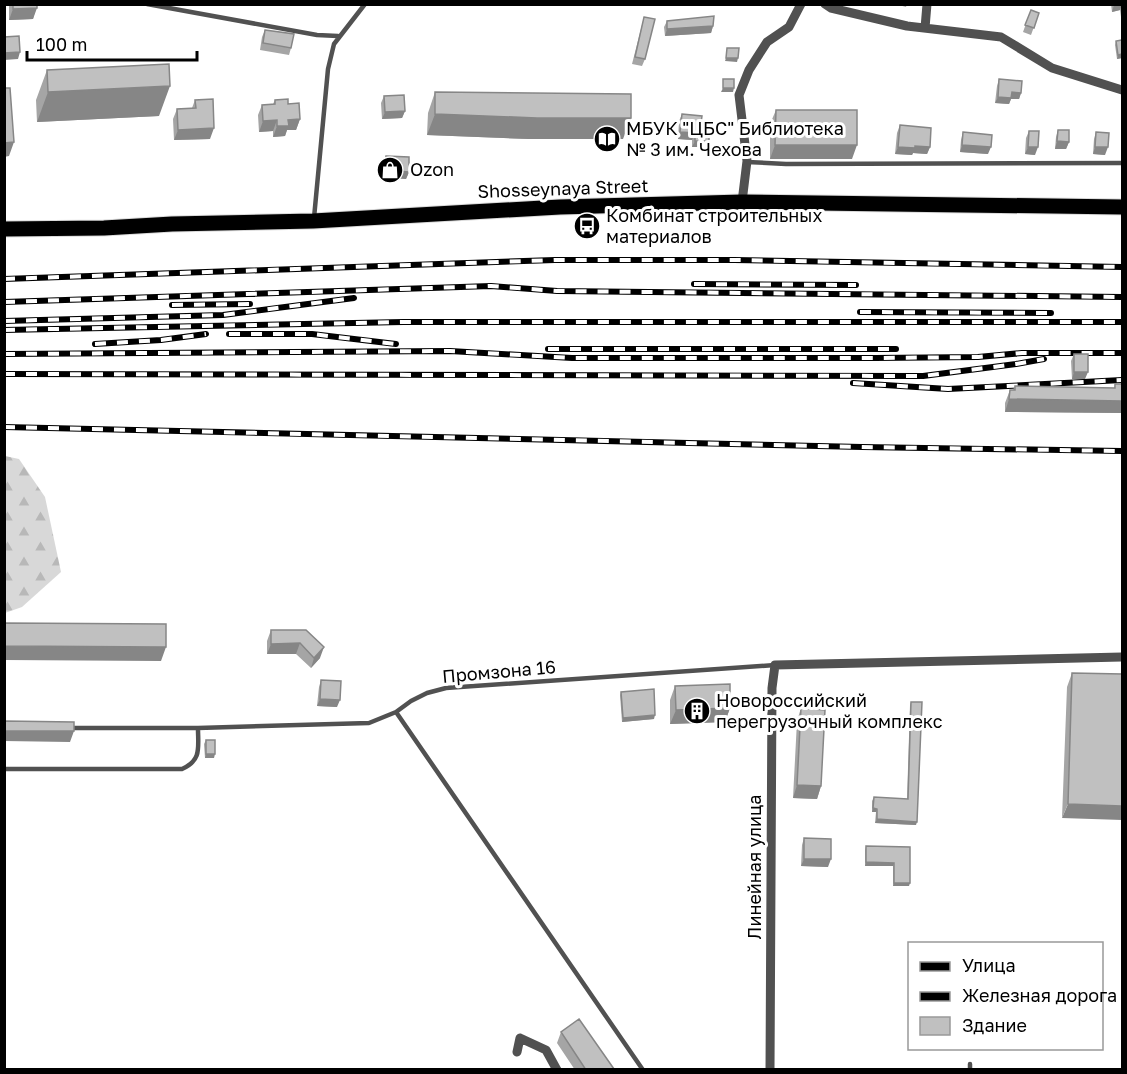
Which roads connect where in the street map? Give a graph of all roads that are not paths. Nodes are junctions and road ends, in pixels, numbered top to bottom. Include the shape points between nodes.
1 (147, 4) edge
2 (365, 4) edge
3 (801, 4) edge
4 (825, 4) edge
5 (927, 4) edge
6 (925, 28) junction
7 (338, 36) junction
8 (1122, 90) edge
9 (747, 161) junction
10 (1122, 164) edge
11 (741, 202) junction
12 (1122, 207) edge
13 (313, 220) junction
14 (4, 229) edge
15 (1122, 657) edge
16 (775, 665) junction
17 (396, 712) junction
18 (61, 728) edge
19 (198, 728) junction
20 (4, 769) edge
21 (517, 1052) dead end
22 (557, 1070) edge
23 (643, 1070) edge
24 (770, 1070) edge

1 - 7 lane
2 - 7 lane
3 - 9 street via 789,27 767,42 739,95
4 - 6 street
5 - 6 street
6 - 8 street via 1001,37 1052,68
7 - 13 lane via 328,69
9 - 10 lane
9 - 11 street
11 - 12 main road, Shosseynaya Street
11 - 13 main road, Shosseynaya Street
13 - 14 main road, Shosseynaya Street
15 - 16 street
16 - 17 lane, Промзона 16 via 446,688 427,693
16 - 24 street, Линейная улица
17 - 19 lane, Промзона 16 via 369,723
17 - 23 lane
18 - 19 lane, Промзона 16
19 - 20 lane via 197,757 182,769
21 - 22 street via 520,1038 546,1050

